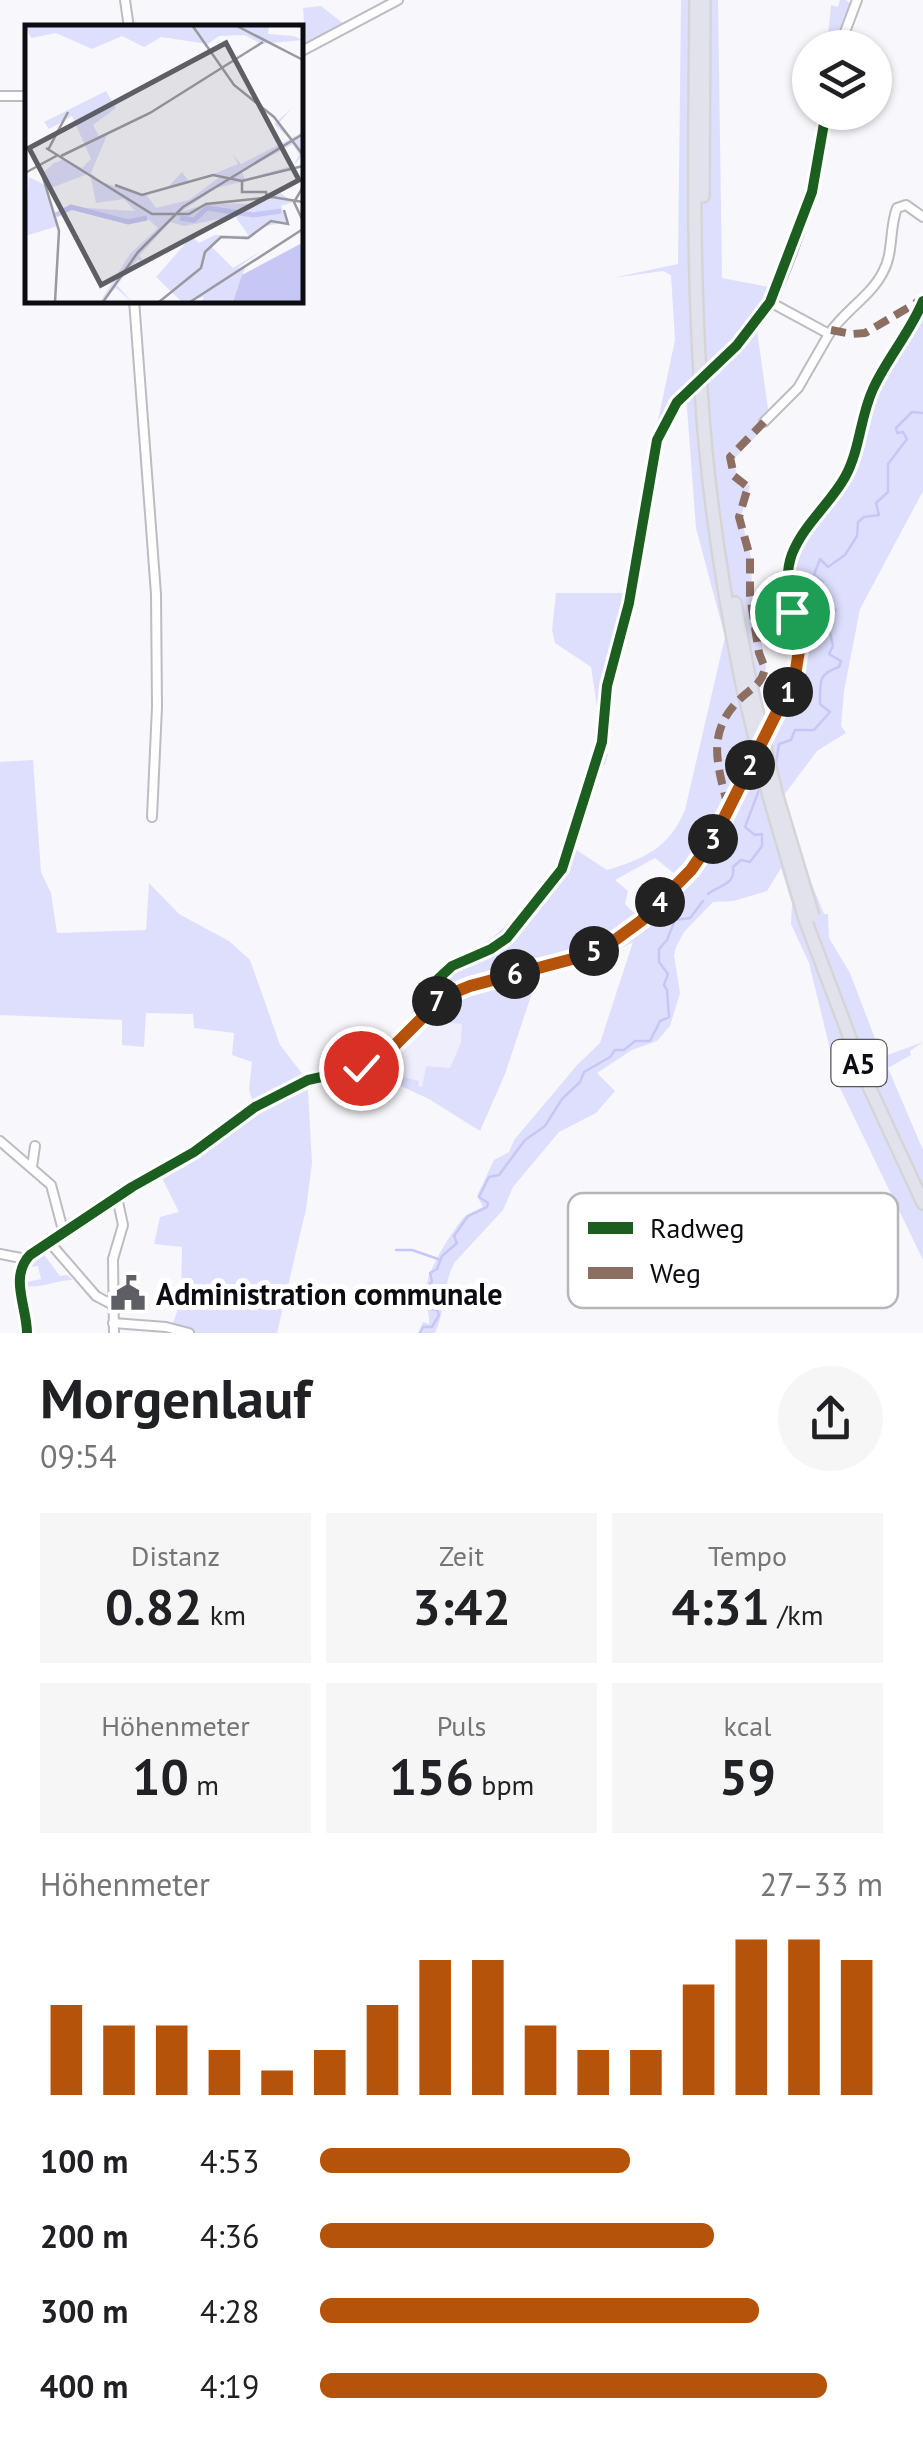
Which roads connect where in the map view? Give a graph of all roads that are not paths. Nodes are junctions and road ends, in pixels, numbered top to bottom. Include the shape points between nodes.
1 (126, 0) edge
2 (398, 0) edge
3 (696, 0) edge
4 (704, 0) edge
5 (857, 0) edge
6 (129, 25) edge
7 (846, 30) edge
8 (302, 51) edge
9 (823, 130) edge
10 (923, 217) edge
11 (134, 302) edge
12 (770, 302) junction
13 (922, 303) edge
14 (829, 334) junction
15 (764, 422) dead end
16 (746, 683) junction
17 (152, 817) dead end
18 (809, 918) junction
19 (422, 1016) junction
20 (0, 1141) edge
21 (35, 1146) dead end
22 (32, 1167) junction
23 (923, 1186) edge
24 (118, 1197) junction
25 (923, 1203) edge
26 (64, 1234) junction
27 (51, 1244) junction
28 (0, 1254) edge
29 (26, 1259) junction
30 (113, 1305) junction
31 (113, 1322) junction
32 (27, 1333) edge
33 (114, 1333) edge
34 (189, 1333) edge

1 - 6 street
2 - 8 street
3 - 16 highway, A5 via 702,412 716,538
4 - 16 highway, A5 via 707,368
5 - 7 street
9 - 12 street via 812,192
10 - 14 street via 906,205 897,208 882,276
11 - 17 street via 156,594
12 - 14 street
12 - 19 street, bridge via 668,414 657,440 629,603 607,686 602,742 562,870 507,938 438,979
13 - 19 street via 873,388 846,475 792,555 788,590 797,669 704,853 624,935 576,958 454,991
14 - 15 street via 798,388
16 - 18 highway, A5, bridge via 768,796
18 - 23 highway, A5
18 - 25 highway, A5 via 865,1078
19 - 24 street via 379,1060 285,1090
20 - 22 street
21 - 22 street
22 - 26 street via 51,1185
24 - 26 street
24 - 30 street via 123,1224 113,1259
26 - 27 street
27 - 29 street
27 - 30 street via 96,1296
28 - 29 street
29 - 32 street via 20,1290
30 - 31 street
31 - 33 street
31 - 34 street

